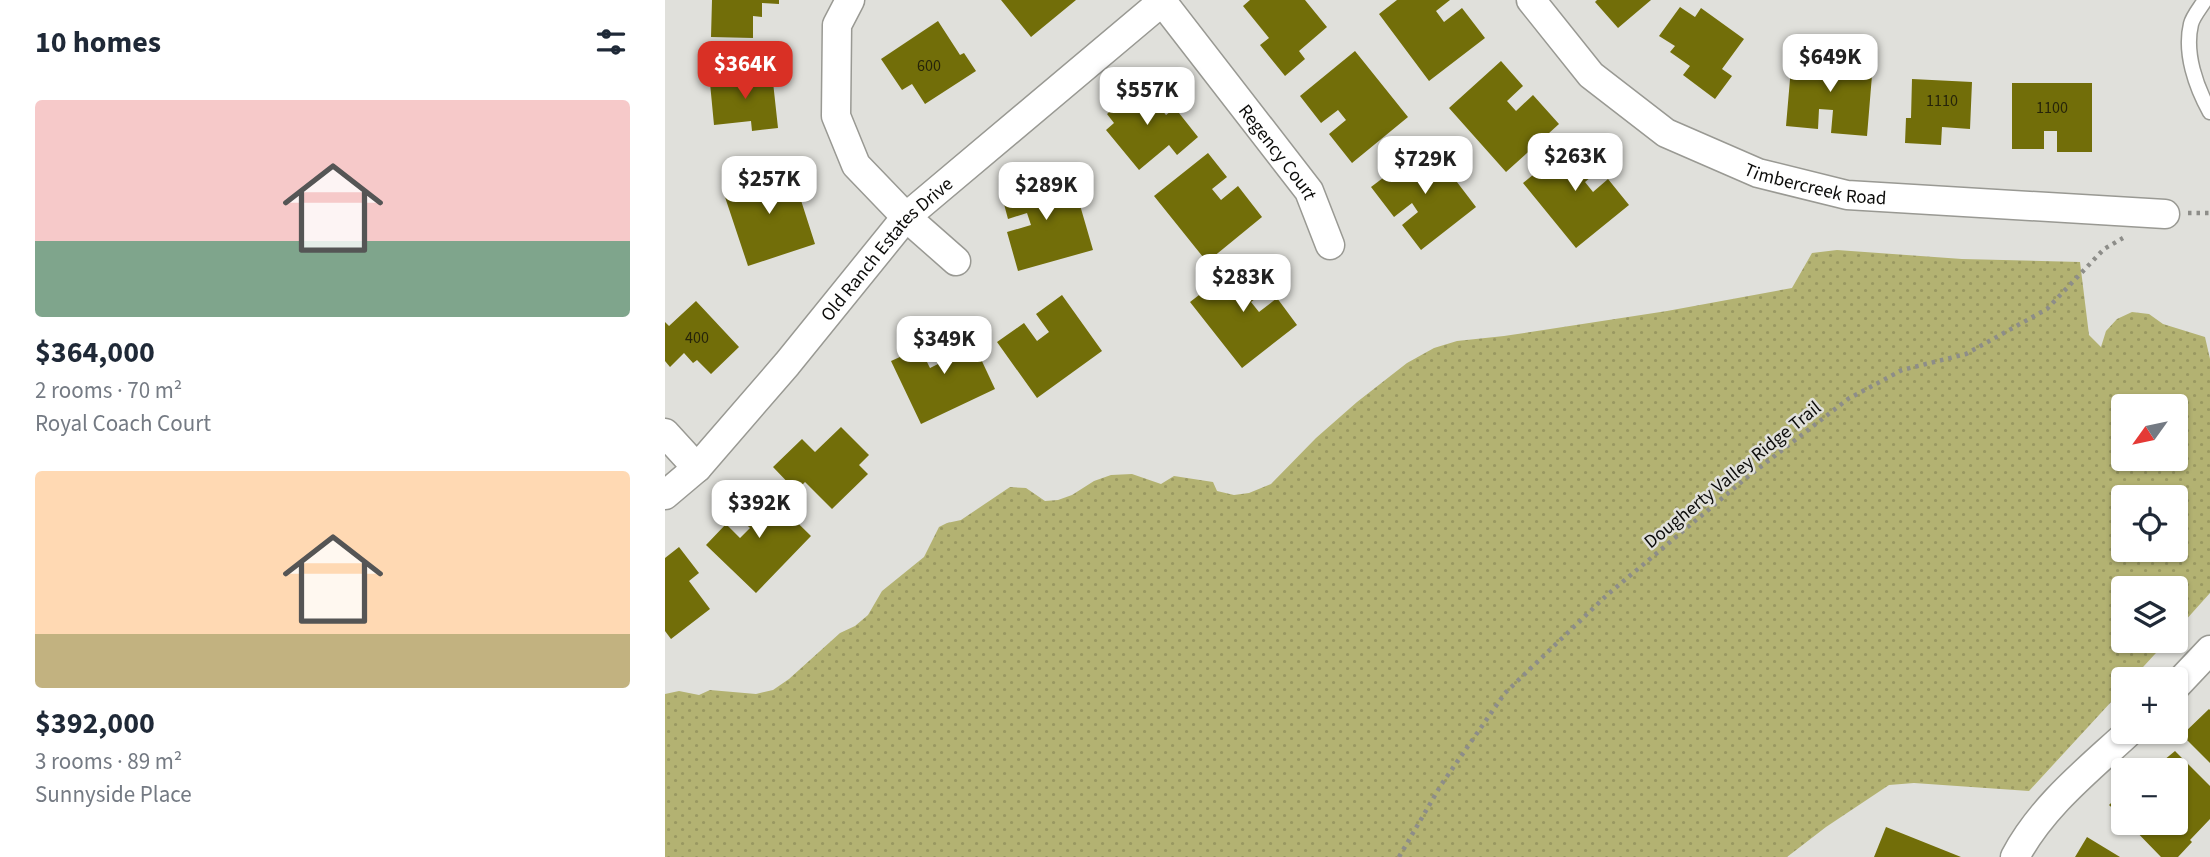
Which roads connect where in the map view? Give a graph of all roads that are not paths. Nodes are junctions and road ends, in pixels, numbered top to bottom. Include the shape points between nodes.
1 (850, 0) edge
2 (1163, 0) edge
3 (1531, 0) edge
4 (2205, 0) edge
5 (2210, 112) edge
6 (2165, 214) dead end
7 (906, 217) junction
8 (1330, 245) dead end
9 (956, 261) dead end
10 (665, 433) edge
11 (697, 468) junction
12 (665, 495) edge
13 (2210, 650) edge
14 (2188, 673) edge
15 (2116, 744) edge
16 (2015, 857) edge

1 - 7 street via 837,25 836,116 856,165
2 - 7 street, Old Ranch Estates Drive
2 - 8 street, Regency Court via 1309,191
3 - 6 street, Timbercreek Road via 1591,75 1666,133 1758,173 1847,195
4 - 5 lane via 2191,22 2189,52
7 - 9 street
7 - 11 street, Old Ranch Estates Drive
10 - 11 street
11 - 12 street, Old Ranch Estates Drive
13 - 14 street
15 - 16 street via 2052,804

